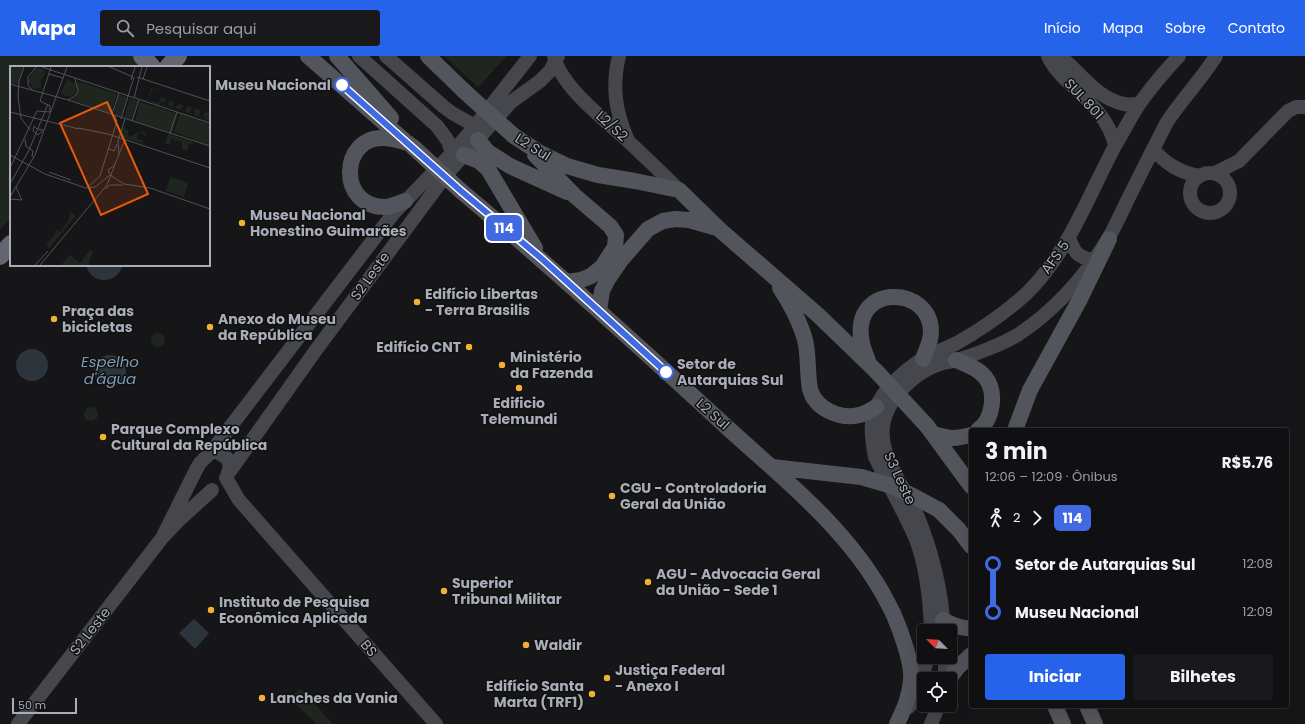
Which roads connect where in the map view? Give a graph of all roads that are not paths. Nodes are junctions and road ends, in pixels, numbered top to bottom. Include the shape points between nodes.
1 (142, 56) edge
2 (308, 56) edge
3 (337, 56) edge
4 (359, 56) edge
5 (386, 56) edge
6 (417, 56) edge
7 (428, 56) edge
8 (530, 56) edge
9 (619, 56) edge
10 (1048, 56) edge
11 (1060, 56) edge
12 (1178, 56) edge
13 (1216, 56) edge
14 (556, 58) edge
15 (1206, 63) edge
16 (151, 66) edge
17 (518, 72) junction
18 (446, 74) junction
19 (1078, 82) junction
20 (532, 86) junction
21 (1140, 103) junction
22 (1305, 107) edge
23 (477, 133) junction
24 (517, 138) junction
25 (629, 142) junction
26 (410, 145) junction
27 (1115, 145) junction
28 (1153, 149) junction
29 (458, 154) junction
30 (1239, 161) junction
31 (1145, 166) junction
32 (1215, 173) junction
33 (1195, 181) junction
34 (1230, 189) junction
35 (679, 190) junction
36 (575, 196) junction
37 (405, 201) junction
38 (720, 230) junction
39 (1069, 238) junction
40 (1109, 238) junction
41 (10, 245) edge
42 (0, 256) edge
43 (542, 259) junction
44 (1093, 260) junction
45 (771, 273) junction
46 (567, 282) junction
47 (340, 284) junction
48 (353, 300) junction
49 (599, 310) junction
50 (923, 359) junction
51 (956, 360) junction
52 (873, 368) junction
53 (876, 407) junction
54 (981, 428) edge
55 (1016, 428) edge
56 (930, 430) junction
57 (969, 436) edge
58 (211, 452) junction
59 (772, 467) junction
60 (193, 478) junction
61 (221, 482) junction
62 (969, 483) edge
63 (162, 538) junction
64 (969, 543) edge
65 (931, 624) edge
66 (944, 624) edge
67 (957, 627) edge
68 (969, 628) edge
69 (969, 657) edge
70 (926, 664) edge
71 (954, 672) edge
72 (1056, 708) edge
73 (1088, 708) edge
74 (936, 712) edge
75 (18, 724) edge
76 (436, 724) edge
77 (897, 724) edge
78 (931, 724) edge
79 (1063, 724) edge
80 (1095, 724) edge

1 - 16 highway
2 - 26 main road, L2 Sul
3 - 26 main road via 378,102
4 - 29 main road via 437,126
5 - 23 main road
6 - 18 main road
7 - 18 main road, L2 Sul
8 - 17 main road, S2 Leste
9 - 25 main road via 615,72 616,100 620,122
10 - 19 main road, SUL 801 via 1055,68
11 - 19 main road, SUL 801
12 - 21 main road, AFS 5
13 - 15 main road
14 - 20 main road, S2 Leste via 550,71
14 - 25 main road, L2/S2 via 559,71 572,88
15 - 28 main road via 1167,122
17 - 20 main road via 521,80
17 - 23 main road, S2 Leste
18 - 24 main road, L2 Sul, bridge
19 - 21 main road, SUL 801 via 1110,100 1125,104
19 - 27 main road, SUL 801 via 1112,132
20 - 23 main road, S2 Leste
21 - 27 main road, AFS 5
22 - 30 main road via 1296,107 1288,111
23 - 29 main road, S2 Leste
23 - 36 main road via 488,152 510,166
24 - 35 main road, L2 Sul via 567,166 598,175
24 - 36 main road
25 - 35 main road, L2/S2
26 - 37 main road via 383,138 370,140 357,150 350,163 350,181 364,202 386,208
26 - 43 main road, L2 Sul, bridge
27 - 39 main road, AFS 5
28 - 31 main road
28 - 33 main road via 1162,159
29 - 37 main road, S2 Leste
29 - 43 main road via 479,161 488,169
29 - 48 main road, S2 Leste
30 - 32 main road
30 - 34 main road
31 - 33 main road via 1161,167
31 - 40 main road
32 - 33 main road via 1206,172
32 - 34 main road via 1224,177
33 - 34 main road via 1190,190 1190,197 1197,209 1203,212 1217,212 1226,206
35 - 38 main road
36 - 46 main road via 610,226 617,241 602,267 591,276
37 - 47 main road, S2 Leste
38 - 45 main road
38 - 49 main road via 689,220 675,219 663,221 648,229 608,279 602,291
39 - 44 main road via 1072,248 1080,257
39 - 50 main road, AFS 5 via 1050,265 1008,310 955,344
40 - 44 main road
40 - 55 main road via 1079,301 1030,390
41 - 42 highway
43 - 46 main road, L2 Sul
44 - 51 main road via 1070,290 1040,319 1018,335
45 - 52 main road
45 - 53 main road via 792,306 802,329 807,346 811,391 817,402 831,412 846,416 860,415
46 - 49 main road, L2 Sul
47 - 48 main road via 342,296
47 - 58 main road, S2 Leste
48 - 61 main road, S2 Leste
49 - 59 main road, L2 Sul
50 - 52 main road via 931,333 926,315 908,300 898,296 887,296 866,310 860,328 862,344
50 - 53 main road, AFS 5 via 897,378
51 - 54 main road via 978,370 990,386 991,413
51 - 66 main road, S3 Leste via 923,371 902,388 889,407 883,426 886,454 918,516 937,577
52 - 56 main road, bridge
53 - 65 main road, S3 Leste via 872,430 875,457 915,538 930,599
56 - 57 main road via 946,438 957,439
56 - 62 main road
58 - 60 main road via 200,463
58 - 61 main road via 217,452 227,458 230,466
59 - 64 main road, bridge via 861,478 892,486 939,510
59 - 77 main road, L2 Sul via 838,531 875,580 893,613 912,677 906,705
60 - 61 main road via 195,485 204,491
60 - 63 main road, S2 Leste
61 - 63 main road, S2 Leste
61 - 76 main road, BS
63 - 75 main road, S2 Leste
67 - 68 main road
69 - 71 main road
70 - 77 main road via 919,688
72 - 79 main road
73 - 80 main road
74 - 78 main road

